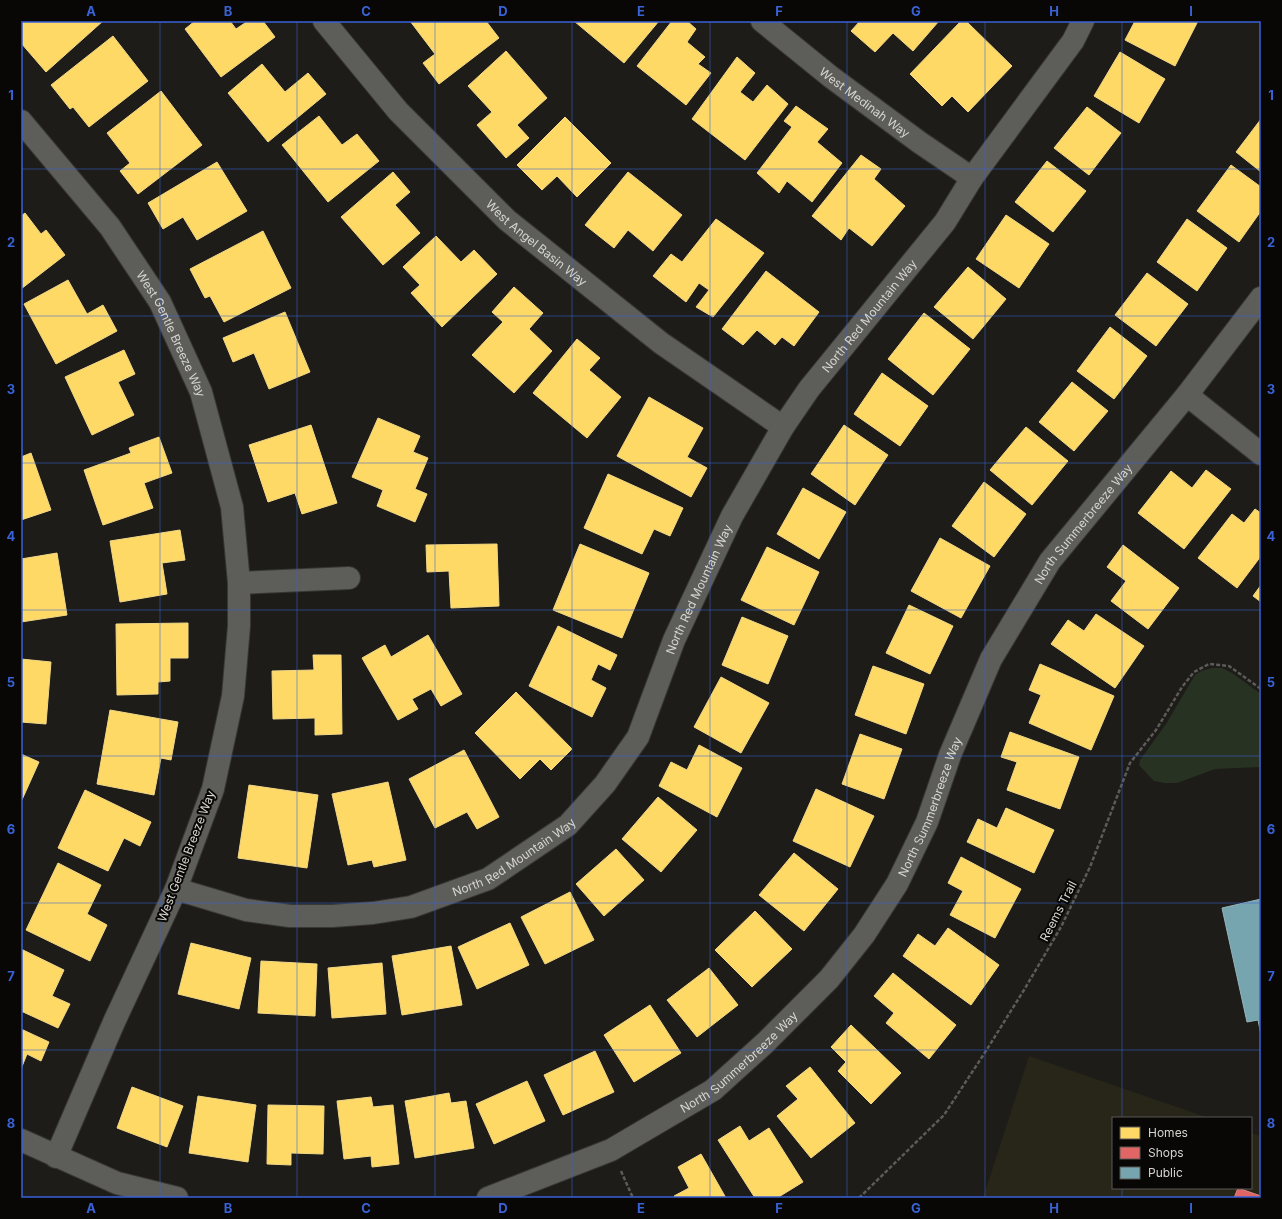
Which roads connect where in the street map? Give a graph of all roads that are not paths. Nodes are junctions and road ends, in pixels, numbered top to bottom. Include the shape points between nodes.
1 (324, 21) edge
2 (762, 21) edge
3 (1083, 21) edge
4 (21, 121) edge
5 (972, 178) junction
6 (1261, 298) edge
7 (1187, 395) junction
8 (783, 427) junction
9 (1261, 454) edge
10 (349, 578) dead end
11 (239, 583) junction
12 (176, 890) junction
13 (21, 1140) edge
14 (56, 1157) junction
15 (177, 1198) edge
16 (488, 1198) edge

1 - 8 street, West Angel Basin Way via 398,111 507,220 661,343
2 - 5 street, West Medinah Way via 831,77
3 - 5 street, North Red Mountain Way via 1073,41
4 - 11 street, West Gentle Breeze Way via 110,227 160,302 201,392 232,507
5 - 8 street, North Red Mountain Way via 945,222 809,389
6 - 7 street, North Summerbreeze Way
7 - 9 street
7 - 16 street, North Summerbreeze Way via 1050,560 991,659 950,755 927,822 897,884 864,935 829,979 713,1090 612,1150
8 - 12 street, North Red Mountain Way via 732,516 674,640 638,736 605,784 568,825 488,879 411,907 373,913 290,916 246,910
10 - 11 street
11 - 12 street, West Gentle Breeze Way via 239,626 231,704 213,789
12 - 14 street, West Gentle Breeze Way via 114,1022
13 - 14 street
14 - 15 street via 117,1183

